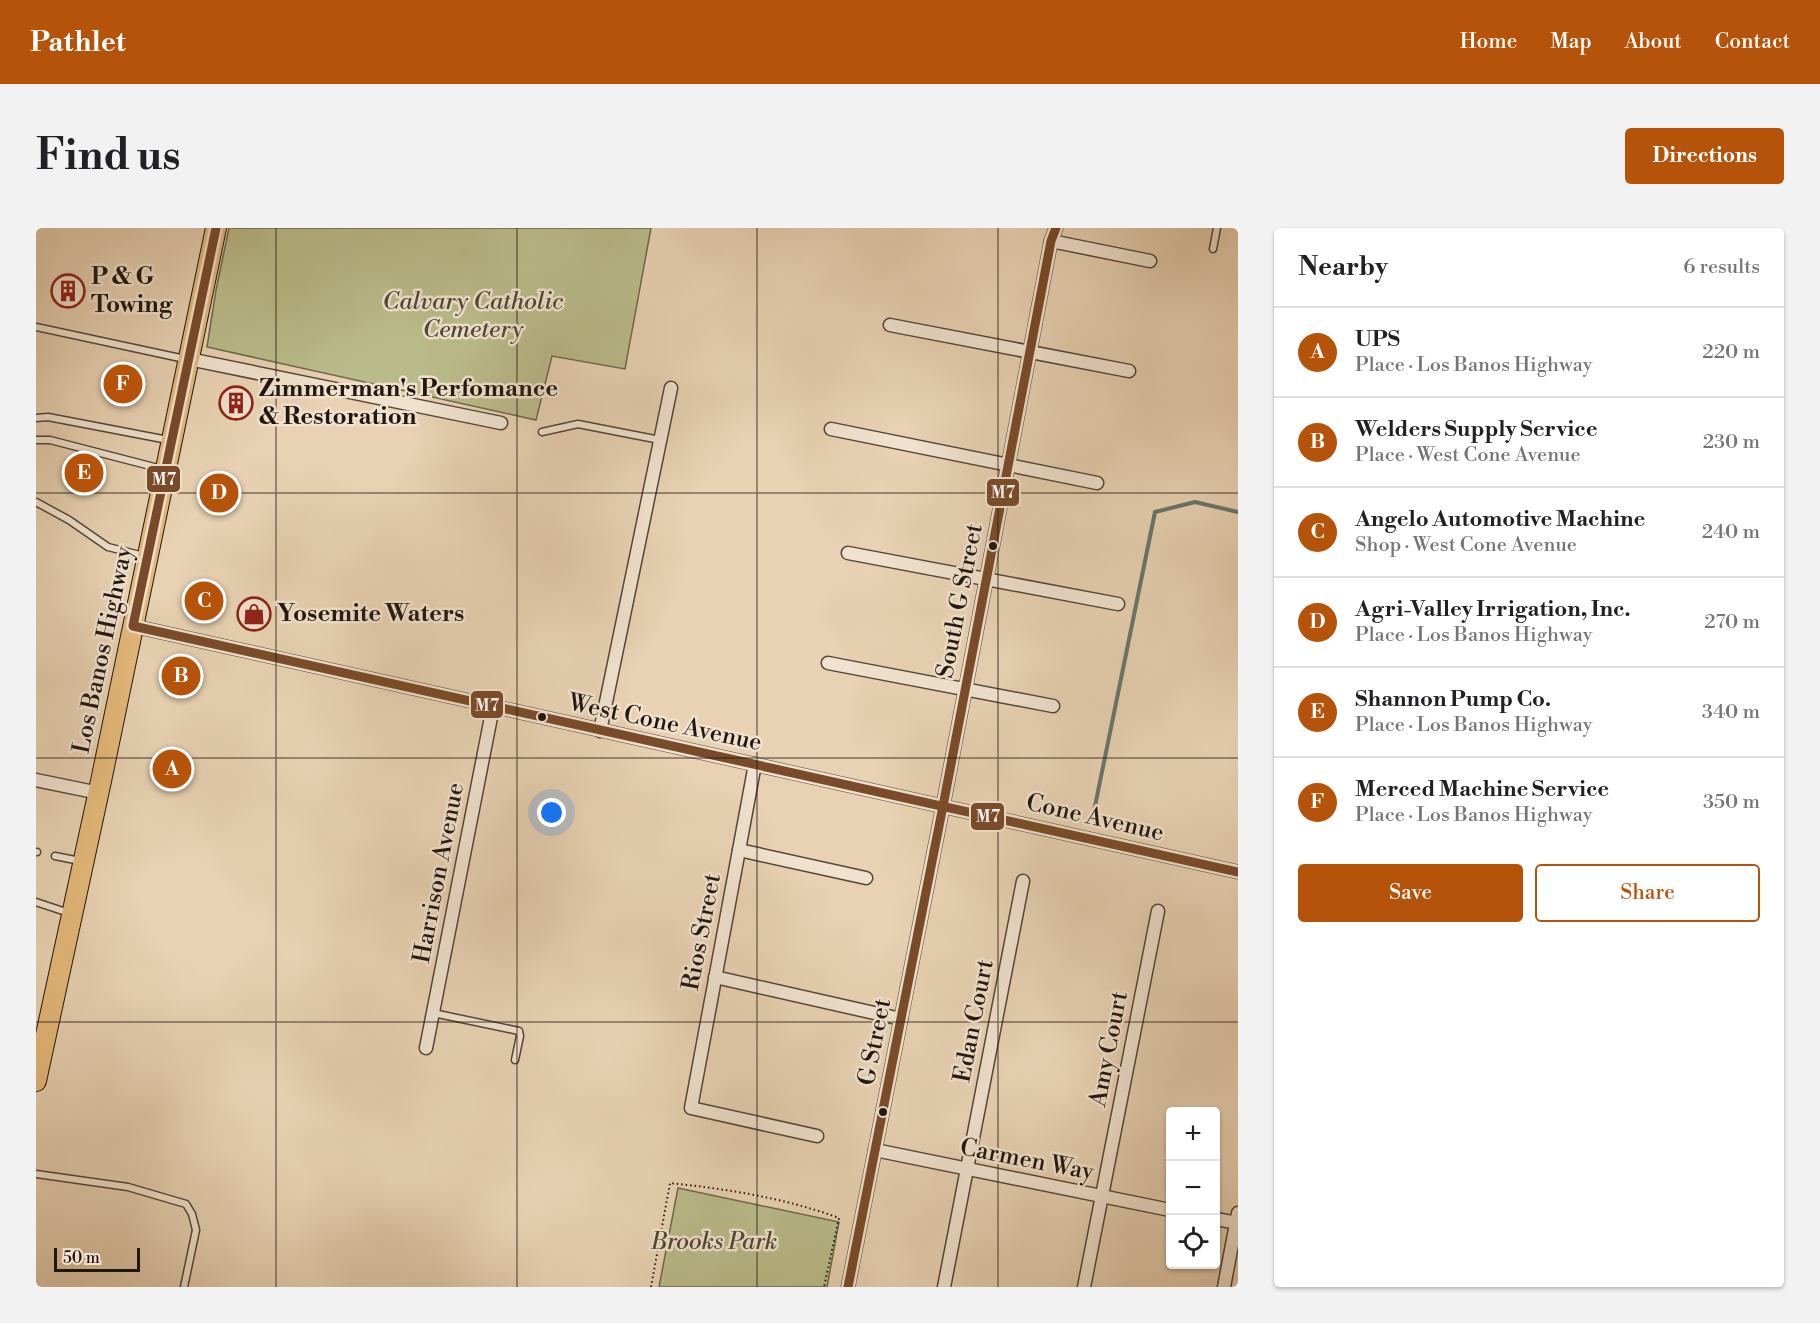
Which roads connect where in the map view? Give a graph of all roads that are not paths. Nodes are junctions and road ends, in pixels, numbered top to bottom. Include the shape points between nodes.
1 (216, 228) edge
2 (1056, 228) edge
3 (1217, 228) edge
4 (1051, 241) junction
5 (1213, 249) dead end
6 (1150, 261) dead end
7 (890, 325) dead end
8 (36, 327) edge
9 (1030, 352) junction
10 (189, 359) junction
11 (1129, 371) dead end
12 (671, 388) dead end
13 (36, 418) edge
14 (501, 423) dead end
15 (831, 429) dead end
16 (542, 432) dead end
17 (36, 440) edge
18 (660, 440) junction
19 (172, 441) junction
20 (1007, 465) junction
21 (166, 470) junction
22 (1097, 483) dead end
23 (36, 502) edge
24 (848, 553) dead end
25 (148, 556) junction
26 (986, 579) junction
27 (1118, 604) dead end
28 (133, 626) junction
29 (828, 663) dead end
30 (965, 689) junction
31 (1053, 706) dead end
32 (493, 707) junction
33 (600, 731) junction
34 (755, 764) junction
35 (36, 780) edge
36 (99, 793) junction
37 (943, 806) junction
38 (739, 850) junction
39 (55, 856) dead end
40 (84, 861) junction
41 (1238, 872) edge
42 (866, 878) dead end
43 (1023, 881) dead end
44 (36, 902) edge
45 (1158, 911) dead end
46 (72, 914) junction
47 (715, 977) junction
48 (433, 1013) junction
49 (901, 1019) junction
50 (426, 1048) dead end
51 (515, 1060) dead end
52 (36, 1081) edge
53 (816, 1136) dead end
54 (875, 1150) junction
55 (966, 1169) junction
56 (36, 1174) edge
57 (1102, 1196) junction
58 (1166, 1209) edge
59 (1220, 1219) edge
60 (1237, 1220) edge
61 (184, 1287) edge
62 (848, 1287) edge
63 (944, 1287) edge
64 (1084, 1287) edge
65 (1224, 1287) edge

1 - 10 highway, Los Banos Highway
2 - 4 street, South G Street
3 - 5 lane
4 - 6 street
4 - 9 street, South G Street
7 - 9 street
8 - 10 lane
9 - 11 street
9 - 20 street, South G Street
10 - 14 street
10 - 19 highway, Los Banos Highway
12 - 18 street
13 - 19 lane
15 - 20 street
16 - 18 lane via 578,424
17 - 21 lane via 50,440
18 - 33 street
19 - 21 highway, Los Banos Highway
20 - 22 street
20 - 26 street, South G Street
21 - 25 highway, Los Banos Highway
23 - 25 lane via 69,519 108,547
24 - 26 street
25 - 28 highway, Los Banos Highway
26 - 27 street
26 - 30 street, South G Street
28 - 32 street, West Cone Avenue
28 - 36 highway, Los Banos Highway
29 - 30 street
30 - 31 street
30 - 37 street, South G Street
32 - 33 street, West Cone Avenue
32 - 48 street, Harrison Avenue
33 - 34 street, West Cone Avenue
34 - 37 street, West Cone Avenue
34 - 38 street, Rios Street
35 - 36 street
36 - 40 highway, Los Banos Highway
37 - 41 street, Cone Avenue
37 - 49 street, G Street
38 - 42 street
38 - 47 street, Rios Street
39 - 40 lane
40 - 46 highway, Los Banos Highway
43 - 55 street, Edan Court
44 - 46 lane
45 - 57 street, Amy Court
46 - 52 highway, Los Banos Highway
47 - 49 street
47 - 53 street, Rios Street via 691,1108
48 - 50 street, Harrison Avenue
48 - 51 lane via 519,1031
49 - 54 street, G Street
54 - 55 street, Carmen Way
54 - 62 street, G Street
55 - 57 street, Carmen Way
55 - 63 street, Edan Court
56 - 61 lane via 128,1187 186,1204 196,1230
57 - 58 street, Carmen Way
57 - 64 street, Amy Court
59 - 60 street
60 - 65 street

